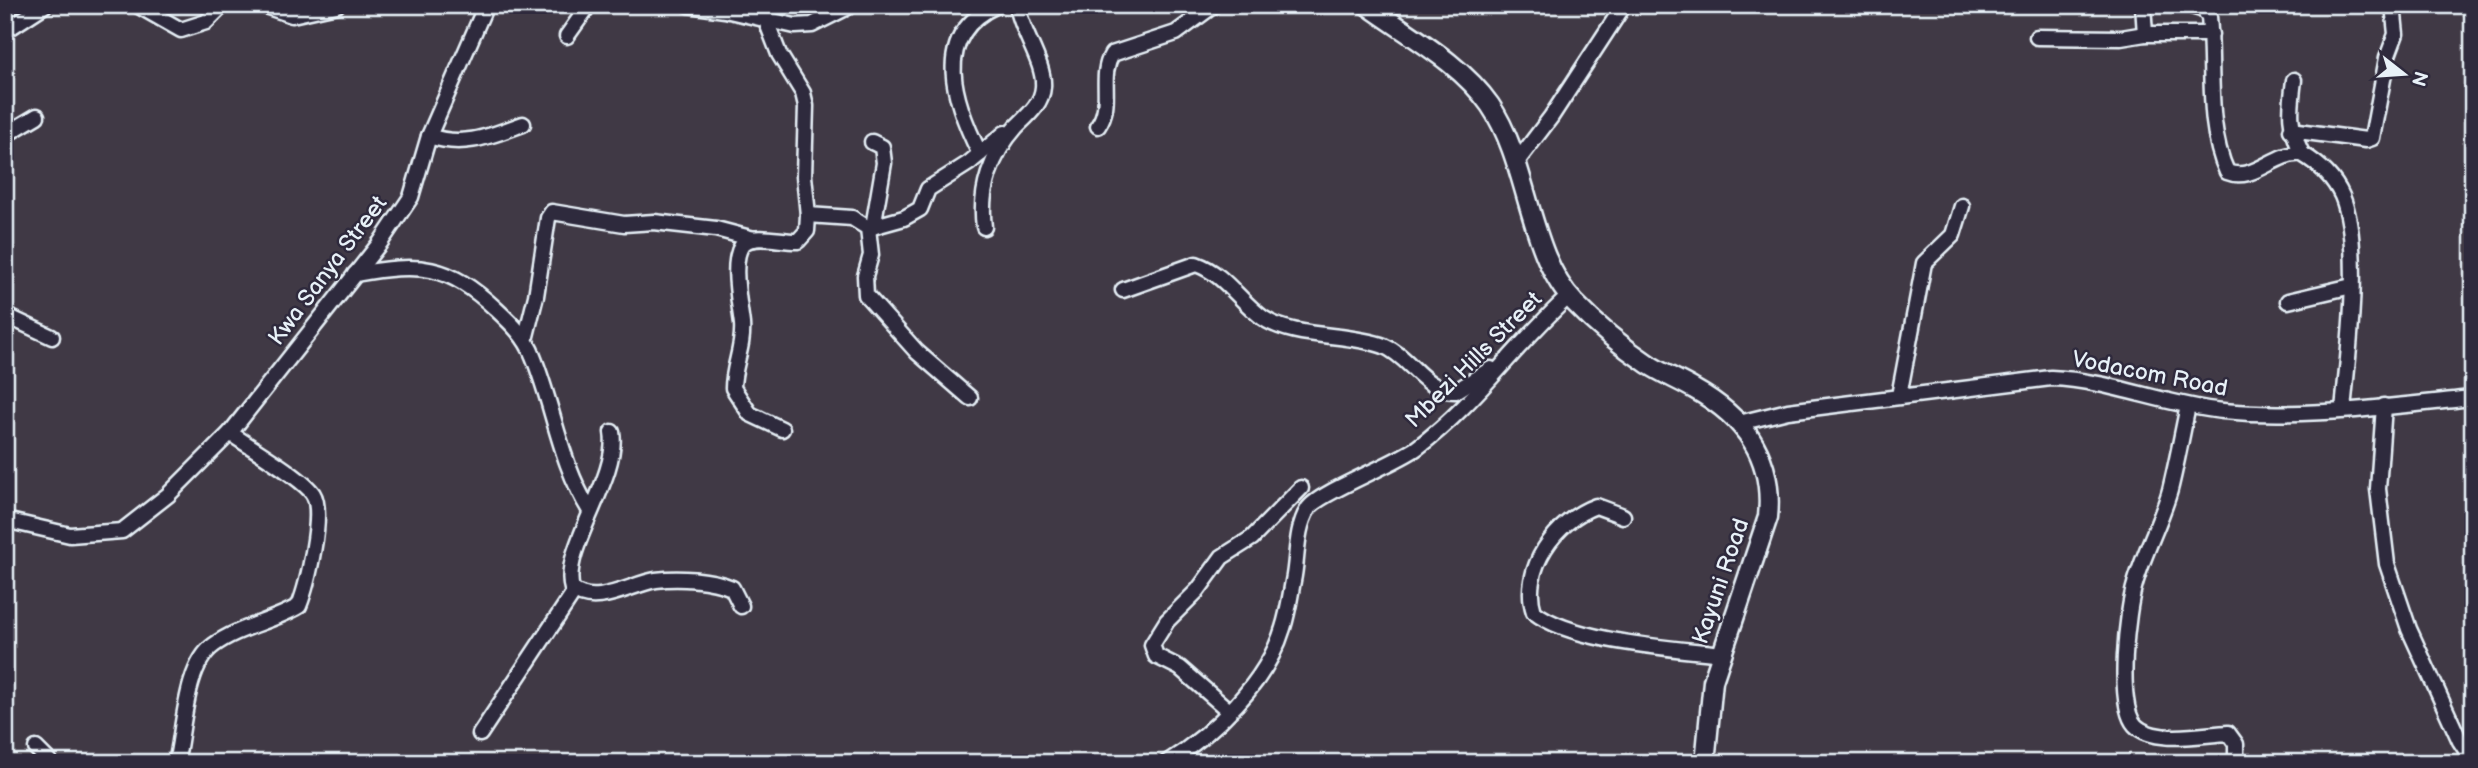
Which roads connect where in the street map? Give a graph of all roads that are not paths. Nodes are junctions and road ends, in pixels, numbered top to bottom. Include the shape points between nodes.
1 (45, 5) edge
2 (137, 5) edge
3 (223, 5) edge
4 (262, 5) edge
5 (337, 5) edge
6 (486, 5) edge
7 (589, 5) edge
8 (688, 5) edge
9 (760, 5) edge
10 (852, 5) edge
11 (997, 5) edge
12 (1017, 5) edge
13 (1214, 5) edge
14 (1624, 5) edge
15 (2143, 5) edge
16 (2188, 5) edge
17 (2393, 5) edge
18 (1372, 7) edge
19 (765, 21) junction
20 (5, 31) edge
21 (2146, 34) junction
22 (2211, 34) junction
23 (567, 36) dead end
24 (2037, 37) dead end
25 (2294, 80) dead end
26 (37, 116) dead end
27 (523, 124) dead end
28 (1098, 126) dead end
29 (1015, 128) junction
30 (2291, 130) junction
31 (5, 135) edge
32 (429, 136) junction
33 (872, 142) dead end
34 (980, 154) junction
35 (2302, 154) junction
36 (1516, 163) junction
37 (1962, 206) dead end
38 (808, 215) junction
39 (870, 227) junction
40 (984, 227) dead end
41 (754, 239) junction
42 (355, 274) junction
43 (2352, 286) junction
44 (1123, 290) dead end
45 (1568, 297) junction
46 (2288, 300) dead end
47 (5, 315) edge
48 (51, 337) dead end
49 (525, 340) junction
50 (1502, 364) junction
51 (1899, 396) junction
52 (970, 398) dead end
53 (2473, 398) edge
54 (2188, 406) junction
55 (2384, 406) junction
56 (2343, 410) junction
57 (1739, 423) junction
58 (782, 429) dead end
59 (612, 432) dead end
60 (230, 433) junction
61 (1301, 488) dead end
62 (590, 511) junction
63 (1623, 516) dead end
64 (5, 520) edge
65 (574, 592) junction
66 (741, 606) dead end
67 (1721, 654) junction
68 (1228, 710) junction
69 (481, 734) dead end
70 (36, 748) dead end
71 (2473, 761) edge
72 (51, 763) edge
73 (176, 763) edge
74 (1167, 763) edge
75 (1705, 763) edge
76 (2236, 763) edge

1 - 20 street
2 - 3 street via 181,30 206,22
4 - 5 street via 292,15
6 - 32 street, Kwa Sanya Street
7 - 23 street
8 - 19 street
9 - 19 street
10 - 19 street via 812,25
11 - 34 street via 962,35 954,63 954,93
12 - 29 street via 1044,83 1040,100
13 - 28 street via 1175,33 1112,54 1105,76 1104,117
14 - 36 street
15 - 21 street
16 - 22 street via 2207,13
17 - 30 street via 2396,34 2372,138
18 - 36 street, Kayuni Road via 1449,63 1479,92 1497,118
19 - 38 street via 806,106
21 - 22 street
21 - 24 street
22 - 35 street via 2215,123 2227,172 2247,174 2286,156
25 - 30 street
26 - 31 street
27 - 32 street via 472,141
29 - 34 street
29 - 40 street via 1000,147 984,186
30 - 35 street
32 - 42 street, Kwa Sanya Street via 411,197
33 - 39 street via 881,147 884,163
34 - 39 street via 928,189 920,209
35 - 43 street via 2330,178 2343,198
36 - 45 street, Kayuni Road via 1546,256
37 - 51 street via 1953,235 1924,263
38 - 39 street via 852,218
38 - 41 street via 807,231 797,241
39 - 52 street via 866,295 917,352
41 - 49 street via 704,227 624,224 552,212
41 - 58 street via 745,242 738,257 742,345 733,388 750,414
42 - 49 street via 410,268 452,274 485,299
42 - 60 street, Kwa Sanya Street
43 - 46 street
43 - 56 street
44 - 50 street via 1196,264 1229,284 1264,318 1386,347 1427,382 1441,388 1456,391
45 - 50 street, Mbezi Hills Street
45 - 57 street, Kayuni Road via 1612,338 1696,390
47 - 48 street
49 - 62 street via 571,478
50 - 68 street, Mbezi Hills Street via 1418,447 1309,506 1301,524 1283,630 1248,690
51 - 54 street, Vodacom Road via 2050,378 2074,379
51 - 57 street, Vodacom Road via 1788,411
53 - 55 street, Vodacom Road
54 - 56 street, Vodacom Road via 2263,413
54 - 76 street via 2169,491 2133,588 2123,676 2126,708 2135,726 2147,732 2180,738 2228,733 2236,744
55 - 56 street, Vodacom Road
55 - 71 street via 2378,489 2387,564 2409,629
57 - 67 street, Kayuni Road via 1762,456 1771,494 1769,517
59 - 62 street via 612,459
60 - 64 street, Kwa Sanya Street via 168,495 122,531 69,535
60 - 73 street via 312,491 318,510 308,573 299,606 215,644 203,654 189,692
61 - 68 street via 1252,538 1222,557 1152,645 1156,656 1180,668
62 - 65 street via 573,563 570,581
63 - 67 street via 1595,506 1581,511 1559,532 1543,551 1531,581 1534,612 1556,626 1581,632
65 - 66 street via 608,594 663,580 705,582 732,588
65 - 69 street
67 - 75 street, Kayuni Road via 1713,681
68 - 74 street, Mbezi Hills Street
70 - 72 street

